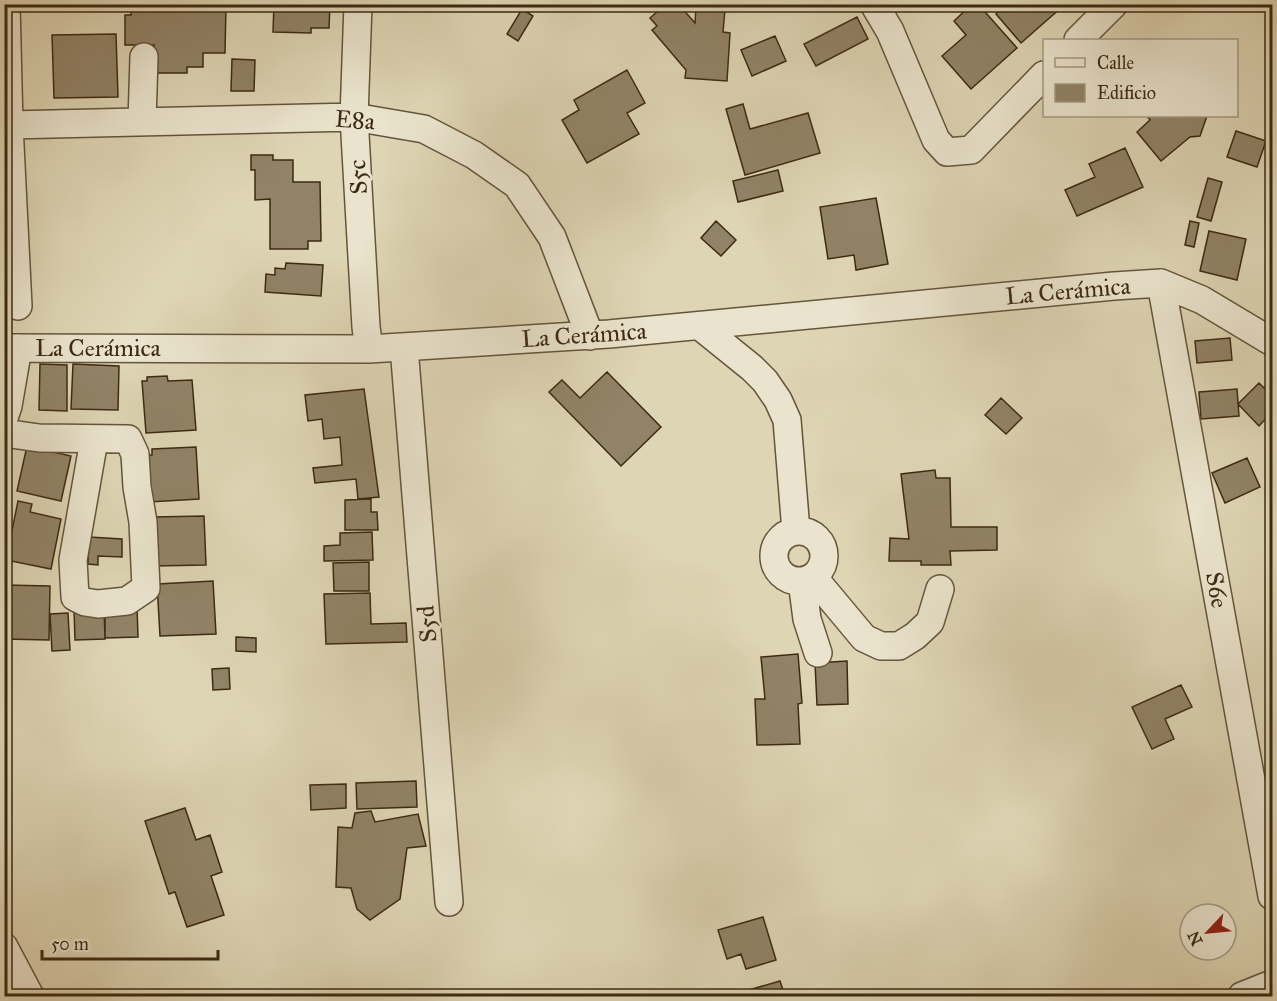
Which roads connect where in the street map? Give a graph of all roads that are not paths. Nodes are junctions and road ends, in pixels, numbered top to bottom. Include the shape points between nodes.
1 (6, 4) edge
2 (358, 4) edge
3 (874, 4) edge
4 (1114, 4) edge
5 (1079, 39) edge
6 (144, 57) dead end
7 (1043, 76) edge
8 (354, 117) junction
9 (142, 122) junction
10 (9, 125) junction
11 (1161, 284) junction
12 (18, 306) dead end
13 (700, 326) junction
14 (590, 336) junction
15 (1272, 342) edge
16 (404, 347) junction
17 (11, 348) edge
18 (369, 349) junction
19 (4, 418) edge
20 (4, 433) edge
21 (94, 440) junction
22 (796, 531) junction
23 (808, 579) junction
24 (940, 589) dead end
25 (818, 652) dead end
26 (1272, 896) edge
27 (449, 902) dead end
28 (4, 947) edge
29 (1272, 984) edge
30 (30, 996) edge
31 (1242, 996) edge

1 - 10 street
2 - 8 street, S5c
3 - 7 street via 890,31 936,140 947,152 971,150
4 - 5 street
6 - 9 street
8 - 9 street, E8a
8 - 14 street, E8a via 424,129 474,155 517,185 552,237
8 - 18 street, S5c
9 - 10 street, E8a
10 - 12 street
11 - 13 street, La Cerámica
11 - 15 street via 1202,300
11 - 26 street, S6e
13 - 14 street, La Cerámica
13 - 22 street via 752,368 778,400 787,420
14 - 16 street, La Cerámica
16 - 18 street, La Cerámica
16 - 27 street, S5d
17 - 18 street, La Cerámica
17 - 19 street
20 - 21 street
21 - 21 street via 73,560 75,597 98,604 127,601 146,588 135,454 128,439
22 - 23 street via 813,534 823,548 824,564
22 - 23 street via 781,538 774,561 790,579
23 - 24 street via 864,638 881,646 899,646 930,622
23 - 25 street via 807,619
28 - 30 street
29 - 31 street

